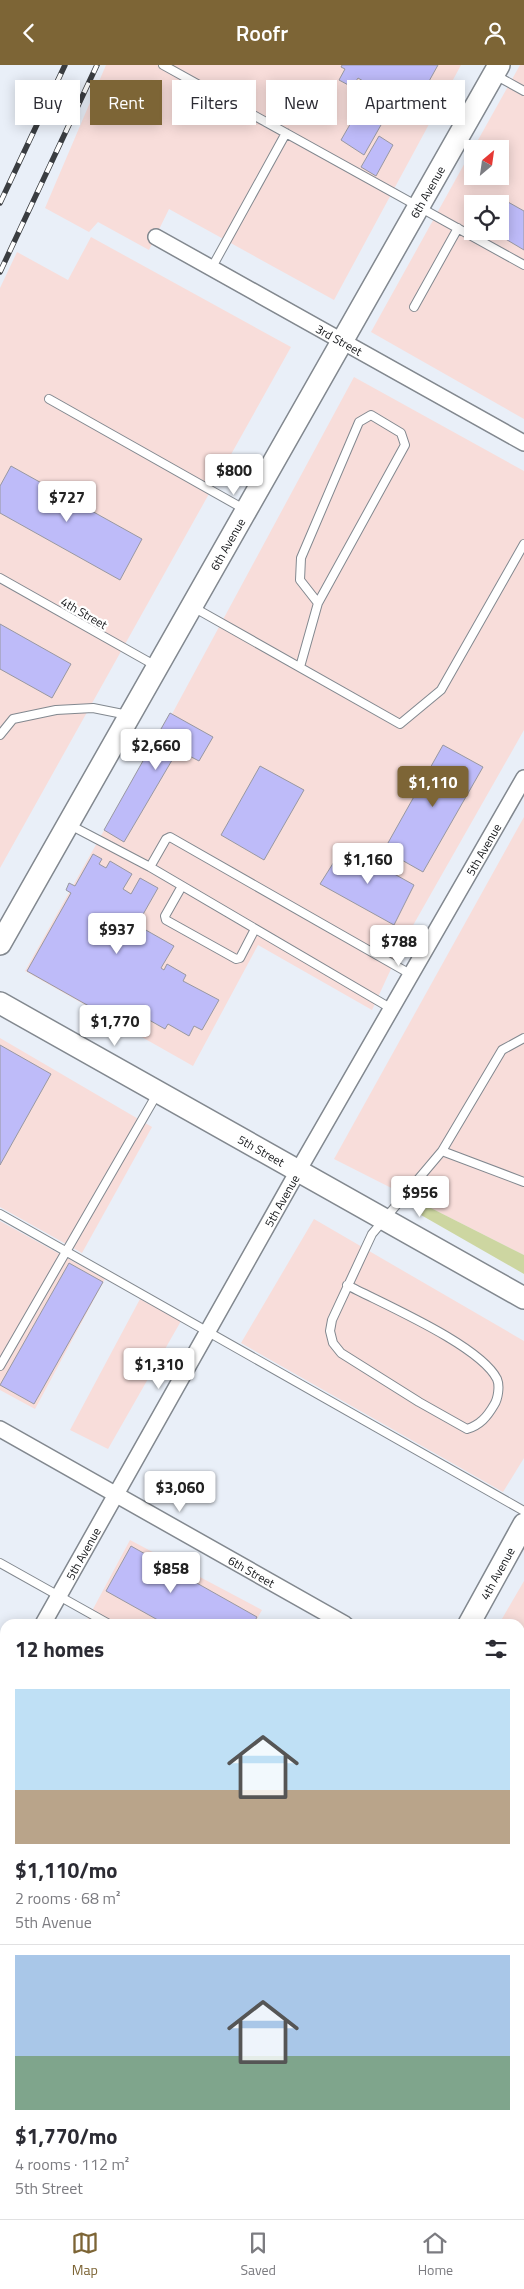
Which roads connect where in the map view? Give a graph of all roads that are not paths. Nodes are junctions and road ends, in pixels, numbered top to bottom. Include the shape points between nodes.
1 (163, 65) edge
2 (496, 70) edge
3 (524, 91) edge
4 (286, 133) junction
5 (419, 206) junction
6 (458, 228) junction
7 (156, 237) dead end
8 (524, 265) edge
9 (211, 269) junction
10 (414, 307) dead end
11 (341, 342) junction
12 (49, 399) dead end
13 (524, 443) edge
14 (246, 510) junction
15 (524, 544) edge
16 (0, 578) edge
17 (318, 603) junction
18 (192, 606) junction
19 (157, 667) junction
20 (300, 667) junction
21 (130, 715) junction
22 (0, 735) edge
23 (524, 778) edge
24 (68, 824) junction
25 (150, 867) junction
26 (182, 885) junction
27 (255, 929) junction
28 (0, 944) edge
29 (412, 975) junction
30 (0, 1003) edge
31 (392, 1009) junction
32 (524, 1038) edge
33 (158, 1092) junction
34 (442, 1151) junction
35 (298, 1171) junction
36 (524, 1182) edge
37 (0, 1214) edge
38 (385, 1220) junction
39 (66, 1251) junction
40 (347, 1285) junction
41 (524, 1298) edge
42 (209, 1331) junction
43 (0, 1366) edge
44 (0, 1429) edge
45 (117, 1495) junction
46 (524, 1511) edge
47 (524, 1524) edge
48 (0, 1563) edge
49 (59, 1596) junction
50 (94, 1615) junction
51 (46, 1619) edge
52 (92, 1619) edge
53 (101, 1619) edge
54 (336, 1619) edge
55 (472, 1619) edge

1 - 4 lane
2 - 3 lane
2 - 5 street, 6th Avenue
4 - 5 lane
4 - 9 lane
5 - 6 lane
5 - 11 street, 6th Avenue
6 - 8 lane
6 - 10 lane
7 - 9 street, 3rd Street
9 - 11 street, 3rd Street
11 - 13 street, 3rd Street
11 - 14 street, 6th Avenue
12 - 14 lane
14 - 18 street, 6th Avenue
15 - 20 lane via 441,690 400,724
16 - 19 lane, 4th Street
17 - 17 lane via 300,580 302,558 359,422 371,415 401,433 405,445
17 - 20 lane
18 - 19 street, 6th Avenue
18 - 20 lane
19 - 21 street, 6th Avenue
21 - 22 lane via 93,708 56,710 13,719
21 - 24 street, 6th Avenue
23 - 29 street, 5th Avenue
24 - 25 lane
24 - 28 street, 6th Avenue
25 - 26 lane
25 - 29 lane via 170,837
26 - 27 lane
26 - 27 lane via 165,916 166,920 236,959 240,958
27 - 31 lane
29 - 31 street, 5th Avenue
30 - 33 street, 5th Street
31 - 35 street, 5th Avenue
32 - 34 lane via 502,1050
33 - 35 street, 5th Street
33 - 39 lane
34 - 36 lane
34 - 38 lane
35 - 38 street, 5th Street
35 - 42 street, 5th Avenue
37 - 39 lane
38 - 40 lane via 372,1233
38 - 41 street, 5th Street
39 - 42 lane
39 - 43 lane
40 - 40 lane via 330,1331 341,1353 467,1429 486,1419 498,1399 498,1381 488,1367 464,1346
42 - 45 street, 5th Avenue
42 - 46 lane
44 - 45 street, 6th Street
45 - 49 street, 5th Avenue
45 - 54 street, 6th Street
47 - 55 street, 4th Avenue
48 - 49 lane
49 - 50 lane
49 - 51 street, 5th Avenue
50 - 52 lane
50 - 53 lane

